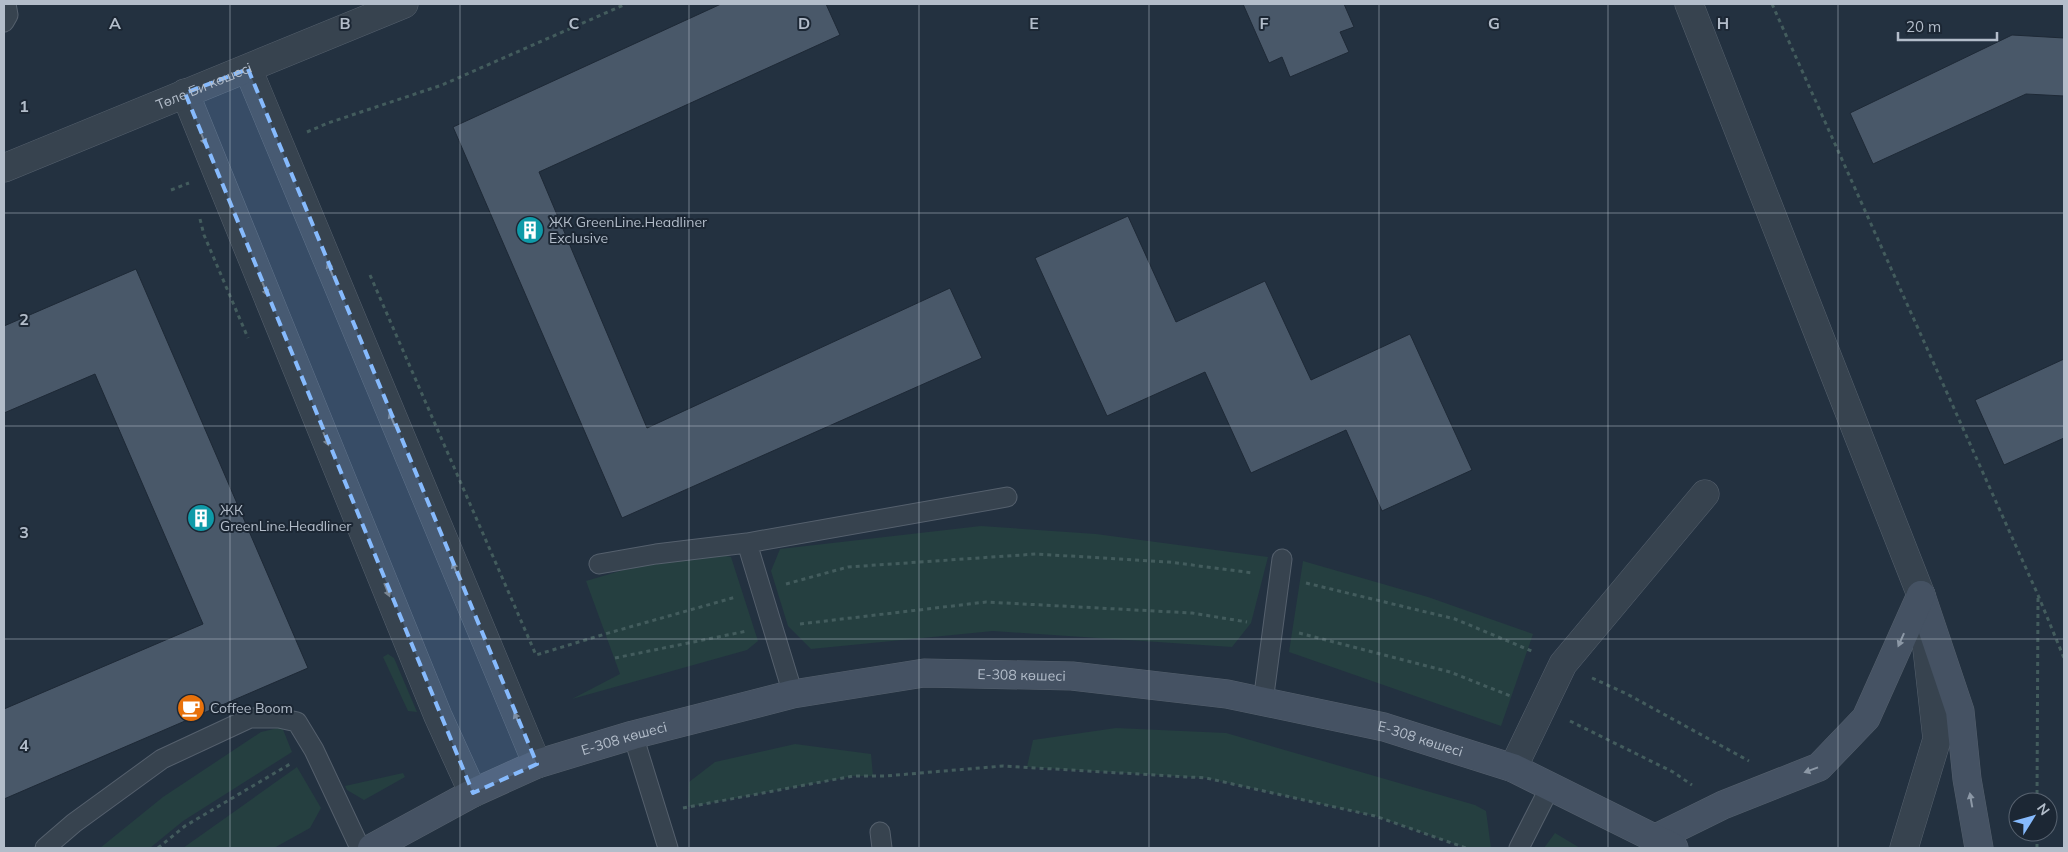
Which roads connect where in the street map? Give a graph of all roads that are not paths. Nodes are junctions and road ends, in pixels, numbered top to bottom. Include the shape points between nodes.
1 (6, 4) edge
2 (404, 4) edge
3 (1689, 4) edge
4 (4, 22) edge
5 (248, 69) junction
6 (185, 93) junction
7 (4, 168) edge
8 (1706, 494) dead end
9 (1007, 497) dead end
10 (747, 543) junction
11 (599, 564) dead end
12 (1281, 568) road end
13 (1921, 595) junction
14 (793, 694) junction
15 (1263, 702) junction
16 (633, 735) junction
17 (537, 764) junction
18 (1514, 768) junction
19 (1550, 787) junction
20 (473, 793) junction
21 (1665, 843) edge
22 (373, 847) edge
23 (45, 848) edge
24 (668, 848) edge
25 (1519, 848) edge
26 (1904, 848) edge
27 (1979, 848) edge

1 - 4 lane via 8,15
2 - 5 street, Төле Би көшесі
3 - 13 street
5 - 6 street, Төле Би көшесі
17 -> 5 street
6 - 7 street, Төле Би көшесі
6 -> 20 street via 438,716
8 - 18 street via 1563,664
9 - 10 lane
10 - 11 lane
10 - 14 lane
12 - 15 lane
13 -> 21 street via 1866,718 1819,767 1723,805
13 - 26 street via 1937,739
27 -> 13 street via 1960,711
14 - 15 street, Е-308 көшесі via 934,673 1072,676 1226,694
14 - 16 street, Е-308 көшесі
15 - 18 street, Е-308 көшесі via 1384,727
16 - 17 street, Е-308 көшесі
16 - 24 lane
17 - 20 street, Е-308 көшесі
18 - 19 street, Е-308 көшесі
19 - 21 street, Е-308 көшесі
19 - 25 lane
20 - 22 street, Е-308 көшесі
22 - 23 lane via 297,722 250,718 162,759

